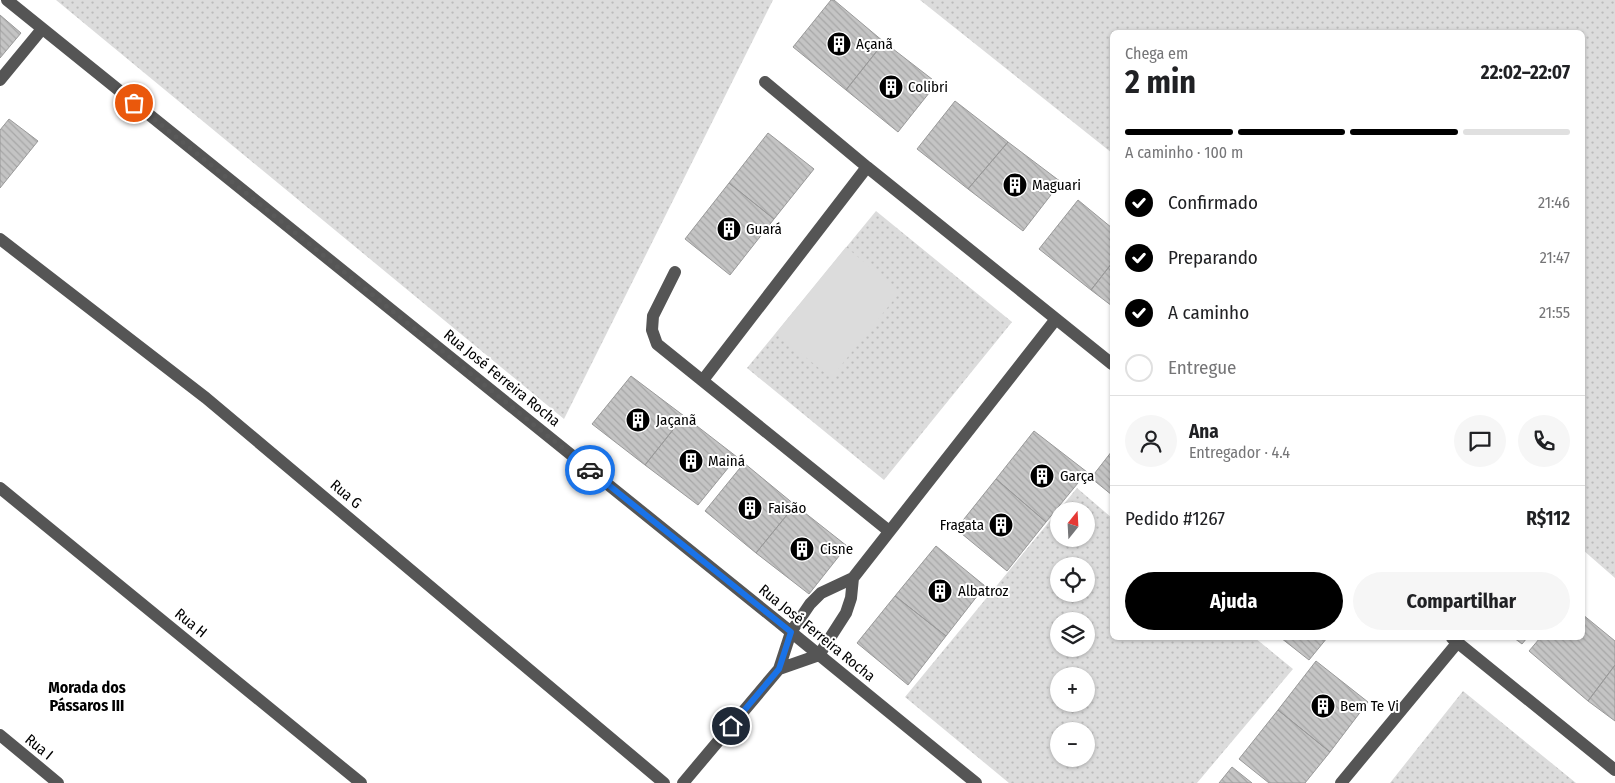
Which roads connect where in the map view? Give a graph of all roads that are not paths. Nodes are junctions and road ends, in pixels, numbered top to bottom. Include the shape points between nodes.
1 (7, 0) edge
2 (42, 29) junction
3 (0, 80) edge
4 (765, 82) dead end
5 (867, 167) junction
6 (0, 239) edge
7 (675, 272) dead end
8 (1056, 319) junction
9 (1110, 362) edge
10 (703, 380) junction
11 (0, 488) edge
12 (889, 531) junction
13 (853, 578) junction
14 (791, 632) junction
15 (1455, 640) edge
16 (819, 655) junction
17 (779, 669) junction
18 (0, 735) edge
19 (1615, 770) edge
20 (58, 783) edge
21 (361, 783) edge
22 (664, 783) edge
23 (683, 783) edge
24 (976, 783) edge
25 (1341, 783) edge

1 - 2 street, Rua José Ferreira Rocha
2 - 3 street
2 - 14 street, Rua José Ferreira Rocha
4 - 5 street
5 - 8 street
5 - 10 street
6 - 22 street, Rua G via 206,398
7 - 10 street via 653,316 652,330 657,344
8 - 9 street
8 - 12 street
10 - 12 street
11 - 21 street, Rua H
12 - 13 street
13 - 14 street via 821,593
13 - 16 street via 846,613
14 - 16 street, Rua José Ferreira Rocha
14 - 17 street
15 - 19 street
15 - 25 street
16 - 17 street
16 - 24 street, Rua José Ferreira Rocha
17 - 23 street
18 - 20 street, Rua I

